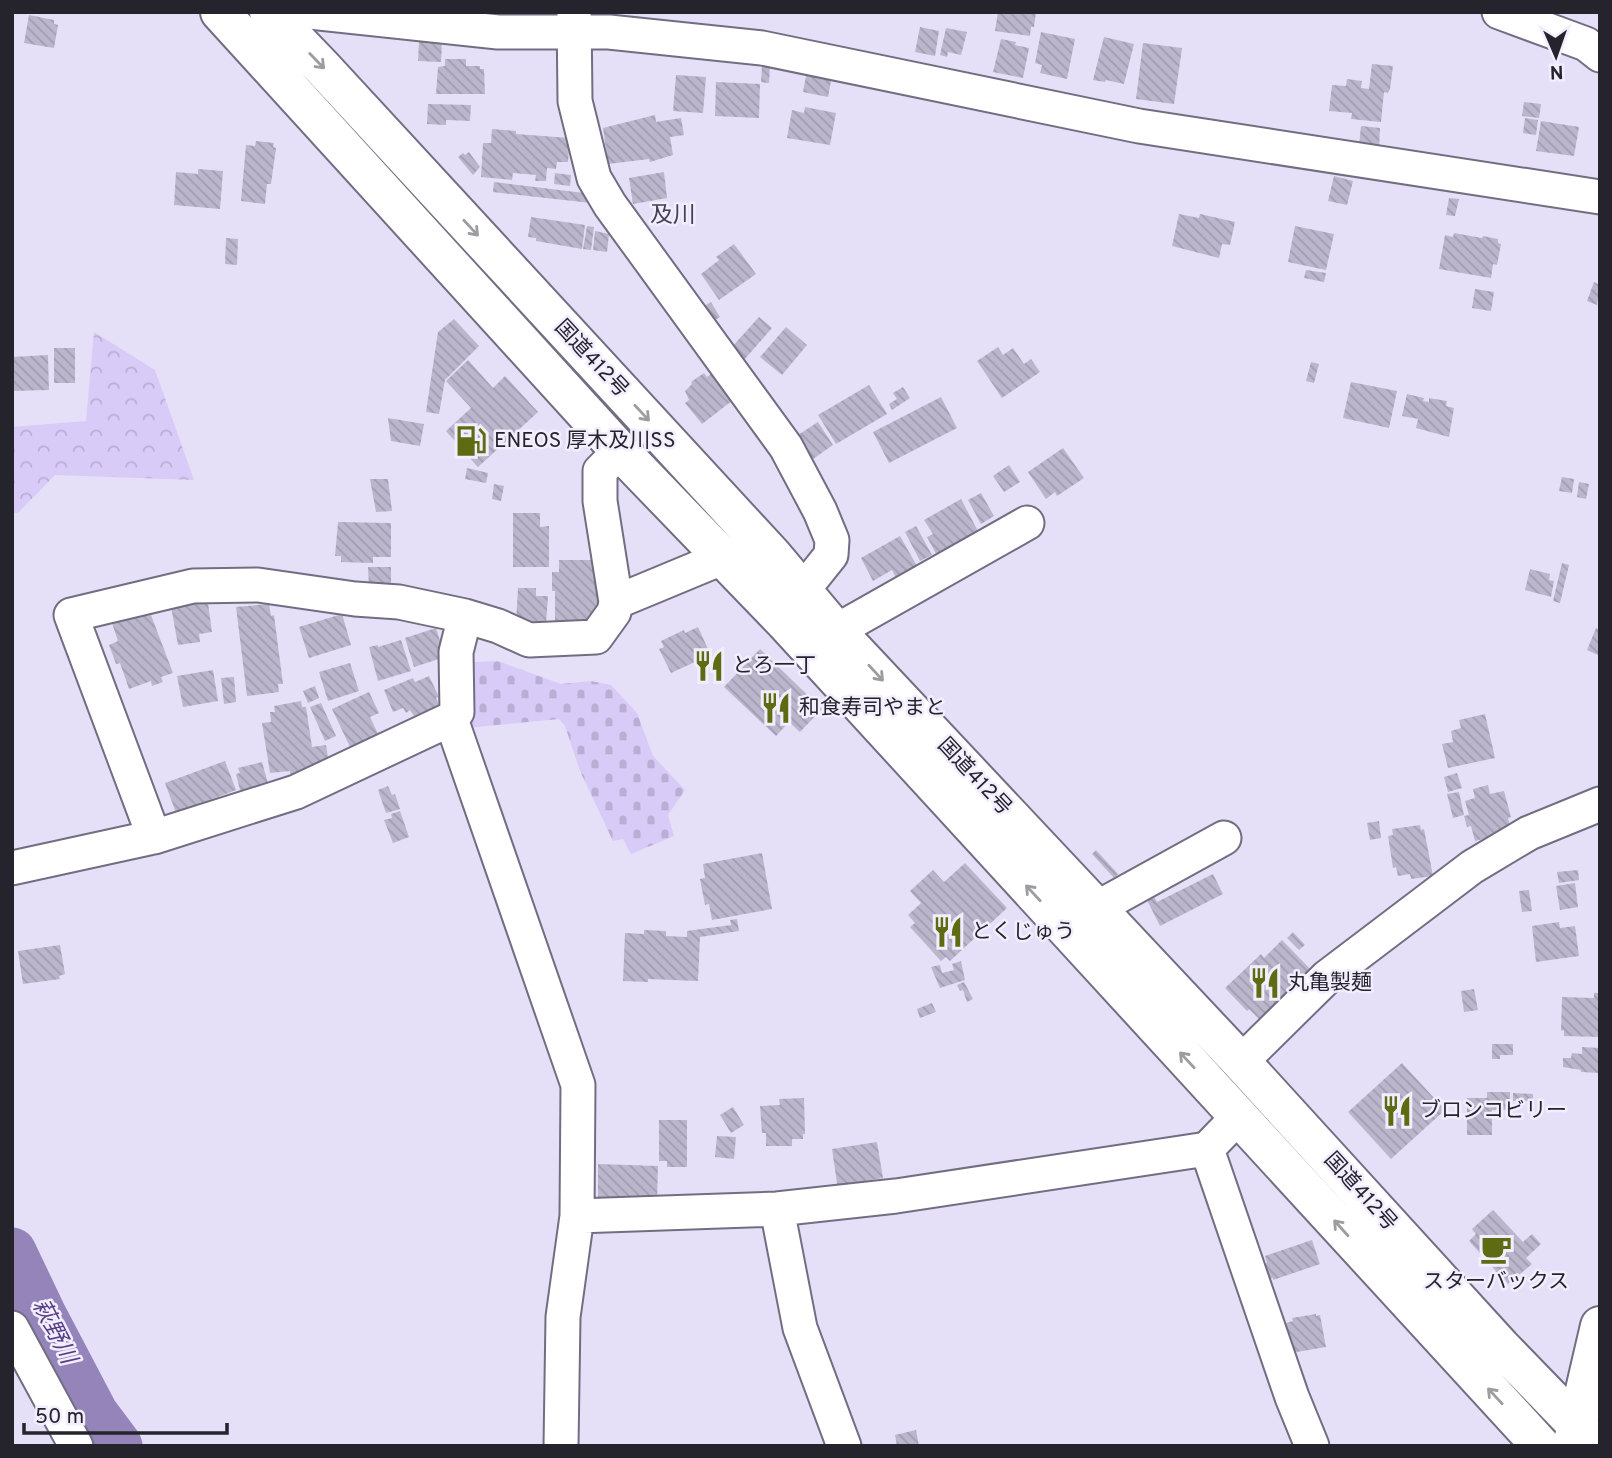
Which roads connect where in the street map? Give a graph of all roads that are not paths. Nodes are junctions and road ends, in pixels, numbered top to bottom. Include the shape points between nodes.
1 (220, 12) edge
2 (269, 12) edge
3 (310, 12) edge
4 (1499, 12) edge
5 (574, 22) edge
6 (1600, 55) edge
7 (1600, 197) edge
8 (620, 450) junction
9 (1027, 523) dead end
10 (722, 558) junction
11 (803, 590) junction
12 (616, 602) junction
13 (465, 615) junction
14 (836, 631) junction
15 (451, 719) junction
16 (1600, 804) edge
17 (154, 837) junction
18 (1224, 838) dead end
19 (12, 868) edge
20 (1097, 908) junction
21 (1241, 1062) junction
22 (1239, 1116) junction
23 (1208, 1149) junction
24 (777, 1209) junction
25 (577, 1216) junction
26 (1600, 1326) edge
27 (12, 1328) edge
28 (1582, 1438) edge
29 (76, 1446) edge
30 (561, 1446) edge
31 (844, 1446) edge
32 (1312, 1446) edge
33 (1541, 1446) edge

1 - 8 main road, 国道412号
2 -> 11 main road, 国道412号
3 - 5 street via 498,32
4 - 6 street via 1586,44
5 - 7 street via 622,33 762,48 1139,126
5 - 11 street via 575,101 594,178 786,447 820,510 832,540 831,555
8 - 10 main road, 国道412号
8 - 12 street via 600,471 600,501
9 - 14 street
10 - 12 street
22 -> 10 main road, 国道412号
11 - 14 main road, 国道412号
12 - 13 street via 596,637 529,640
13 - 15 street via 456,652 457,712
13 - 17 street via 258,584 193,586 71,615
14 -> 20 main road, 国道412号
15 - 17 street via 296,792
15 - 25 street via 578,1085
16 - 21 street via 1529,833 1472,867 1326,977
17 - 19 street
18 - 20 street
20 - 21 main road, 国道412号
21 - 28 main road, 国道412号
22 - 23 street
33 -> 22 main road, 国道412号
23 - 24 street via 896,1196
23 - 32 street
24 - 25 street
24 - 31 street via 800,1328
25 - 30 street via 563,1317
26 - 28 main road
27 - 29 street

